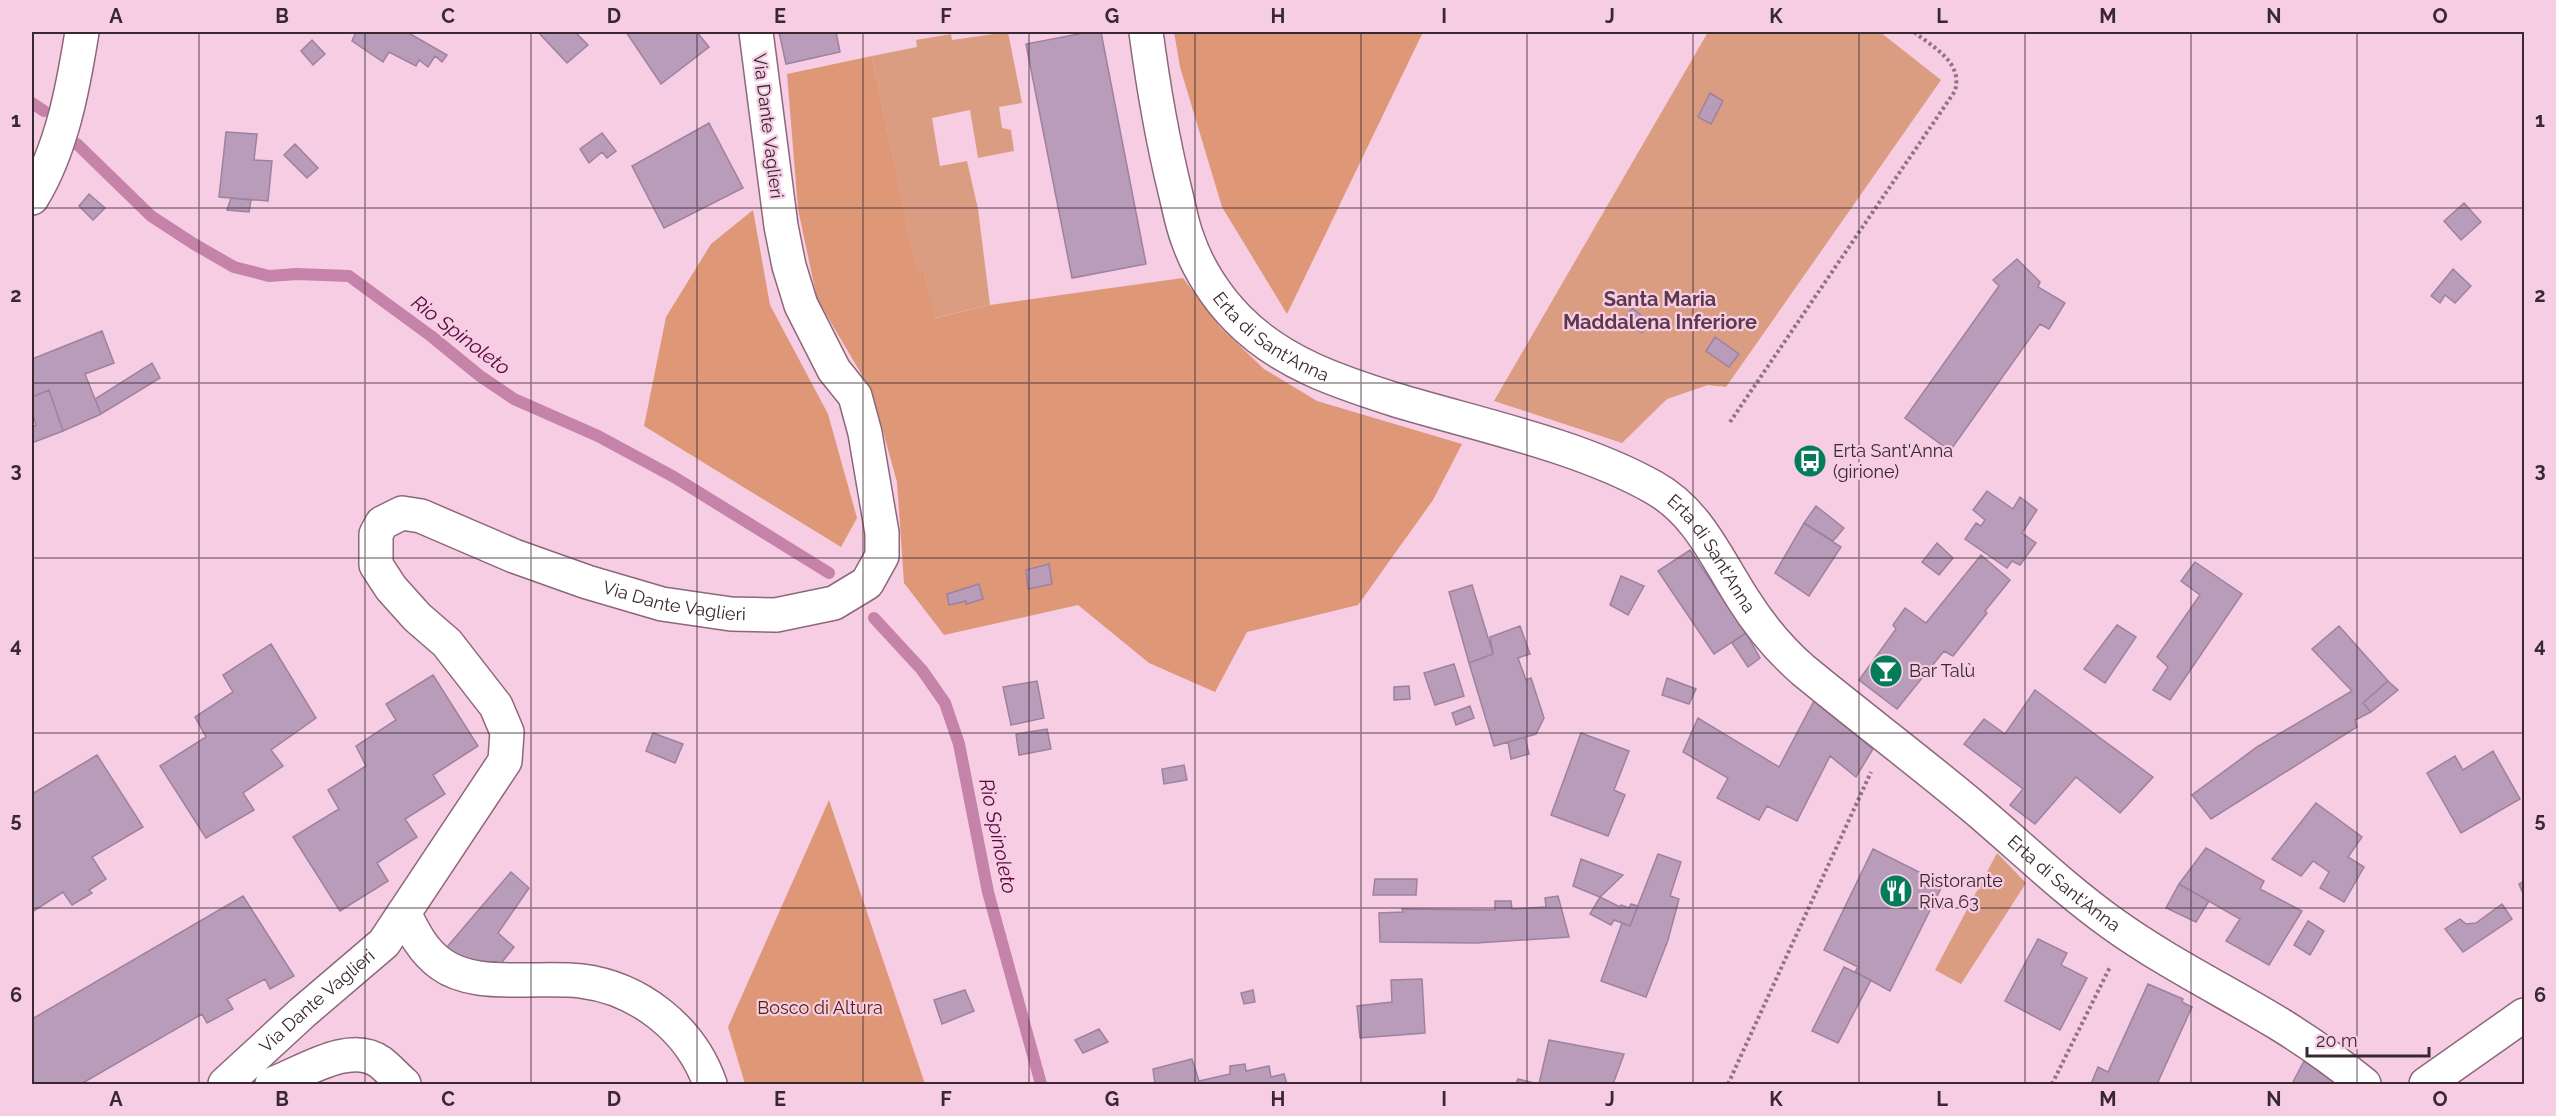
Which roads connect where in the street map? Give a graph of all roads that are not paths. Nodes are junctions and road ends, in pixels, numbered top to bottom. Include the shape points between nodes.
1 (82, 32) edge
2 (756, 32) edge
3 (1146, 32) edge
4 (32, 198) edge
5 (404, 913) junction
6 (2524, 1015) edge
7 (225, 1084) edge
8 (272, 1084) edge
9 (404, 1084) edge
10 (710, 1084) edge
11 (2364, 1084) edge
12 (2426, 1084) edge

1 - 4 street via 65,117 45,177
2 - 5 street, Via Dante Vaglieri via 780,226 789,267 809,322 834,370 855,396 882,533 882,556 867,583 834,603 776,615 731,614 662,604 587,582 421,516 402,513 382,523 376,534 375,565 417,617 447,643 496,706 507,732 505,761
3 - 11 street, Erta di Sant'Anna via 1167,158 1188,242 1208,280 1236,317 1261,340 1306,368 1348,385 1577,453 1653,487 1697,524 1773,641 1824,687 2127,933 2283,1026
5 - 7 street, Via Dante Vaglieri via 384,943
5 - 10 street via 416,938 429,953 442,966 460,974 495,980 581,981 619,990 649,1004 694,1051
6 - 12 street
8 - 9 street, Via Dante Vaglieri via 341,1055 378,1060

